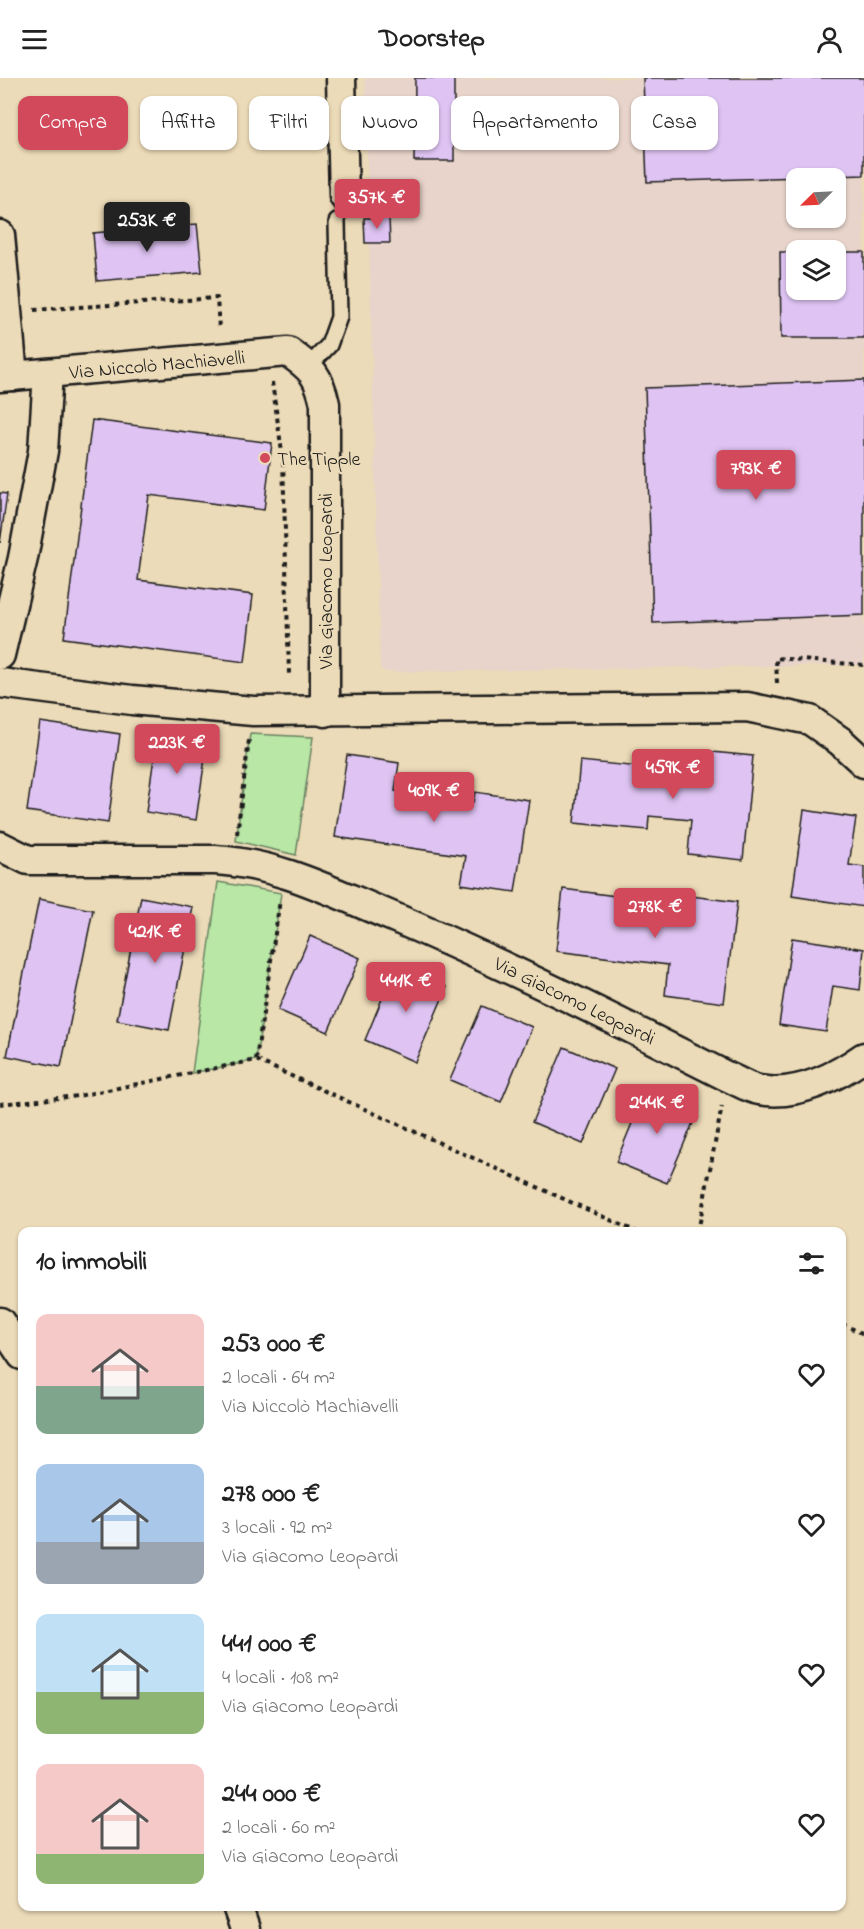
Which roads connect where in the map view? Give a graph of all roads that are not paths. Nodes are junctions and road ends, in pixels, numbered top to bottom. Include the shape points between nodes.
1 (341, 78) edge
2 (341, 209) joint
3 (0, 236) edge
4 (309, 366) junction
5 (48, 373) junction
6 (7, 377) edge
7 (0, 655) edge
8 (0, 683) edge
9 (326, 712) junction
10 (864, 763) edge
11 (0, 846) edge
12 (864, 1057) edge
13 (0, 1322) edge
14 (18, 1350) edge
15 (239, 1911) edge
16 (245, 1929) edge

1 - 2 street
2 - 4 lane via 339,317 329,345
3 - 6 street via 9,312
4 - 5 street, Via Niccolò Machiavelli via 288,352
4 - 9 street, Via Giacomo Leopardi via 321,384 325,404
5 - 6 street, Via Niccolò Machiavelli
5 - 7 street via 43,451
8 - 9 street via 253,711
9 - 10 street via 747,706 810,720
11 - 12 street, Via Giacomo Leopardi via 28,860 234,861 284,871 487,957 758,1090 791,1091 820,1083
13 - 14 street
15 - 16 street

